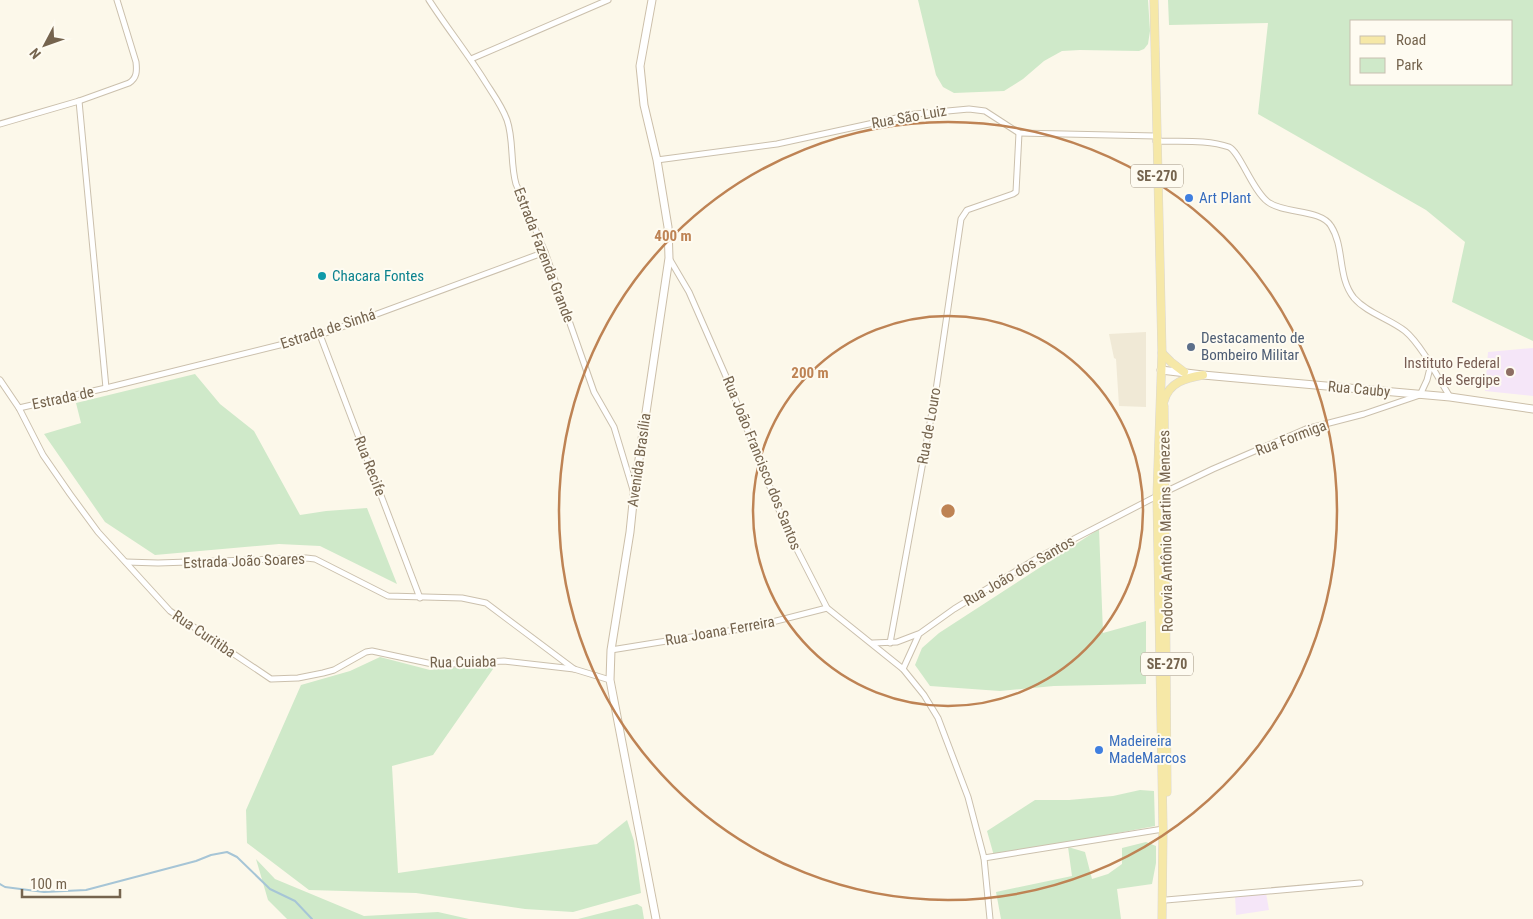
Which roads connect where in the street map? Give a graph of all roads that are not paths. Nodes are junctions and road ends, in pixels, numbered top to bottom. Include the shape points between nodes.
1 (117, 0) edge
2 (429, 0) edge
3 (608, 0) edge
4 (648, 0) edge
5 (652, 0) edge
6 (1154, 0) edge
7 (649, 10) junction
8 (471, 59) junction
9 (79, 101) junction
10 (0, 124) edge
11 (1018, 133) junction
12 (1156, 139) junction
13 (657, 160) junction
14 (545, 252) junction
15 (669, 258) junction
16 (320, 335) junction
17 (1162, 353) junction
18 (1431, 364) junction
19 (1162, 370) junction
20 (1184, 372) junction
21 (1202, 375) junction
22 (0, 380) edge
23 (1162, 383) junction
24 (106, 388) junction
25 (1420, 395) junction
26 (1450, 396) junction
27 (1164, 401) junction
28 (19, 408) junction
29 (1533, 409) edge
30 (1166, 492) junction
31 (634, 493) junction
32 (1158, 496) junction
33 (126, 562) junction
34 (420, 598) junction
35 (828, 608) junction
36 (919, 634) junction
37 (890, 642) junction
38 (873, 644) junction
39 (611, 650) junction
40 (574, 669) junction
41 (903, 669) junction
42 (298, 678) joint
43 (610, 680) junction
44 (1163, 829) junction
45 (984, 858) junction
46 (1360, 883) dead end
47 (1166, 900) junction
48 (656, 919) edge
49 (990, 919) edge
50 (1162, 919) edge
51 (1167, 919) edge

1 - 9 street via 136,62 136,76 129,83
2 - 8 street, Estrada Fazenda Grande
3 - 8 street
4 - 7 street
5 - 7 main road, Avenida Brasília
6 - 12 main road, Rodovia Antônio Martins Menezes / SE-270
7 - 13 main road, Avenida Brasília via 640,66 644,106
8 - 14 street, Estrada Fazenda Grande via 506,118 516,184
9 - 10 street
9 - 24 street
11 - 12 street
11 - 13 street, Rua São Luiz via 985,111 969,108 909,114 777,144
11 - 37 street, Rua de Louro via 1017,188 1013,194 967,210 961,219 936,390
12 - 17 main road, Rodovia Antônio Martins Menezes / SE-270
12 - 18 street via 1230,148 1237,154 1251,182 1269,202 1327,221 1336,238 1350,292 1359,302 1404,330
13 - 15 main road, Avenida Brasília via 668,227
14 - 16 street, Estrada de Sinhá
14 - 31 street, Estrada Fazenda Grande via 594,392 616,431
15 - 31 main road, Avenida Brasília
15 - 35 street, Rua João Francisco dos Santos via 689,292 728,381 789,535
16 - 24 street, Estrada de Sinhá
16 - 34 street, Rua Recife
17 - 19 main road, Rodovia Antônio Martins Menezes / SE-270
17 - 20 main road
18 - 25 street
18 - 26 street
19 - 20 main road, Rua Cauby
19 - 23 main road, Rodovia Antônio Martins Menezes / SE-270
20 - 21 main road, Rua Cauby
21 - 25 main road, Rua Cauby
21 - 27 main road via 1179,381 1170,388
22 - 28 street
23 - 27 main road, Rodovia Antônio Martins Menezes / SE-270
23 - 32 main road, Rodovia Antônio Martins Menezes / SE-270
24 - 28 street, Estrada de
25 - 26 main road, Rua Cauby
25 - 30 street, Rua Formiga via 1306,429
26 - 29 main road, Rua Cauby
27 - 30 main road, Rodovia Antônio Martins Menezes / SE-270
28 - 33 street via 38,447 59,478 98,532
30 - 47 main road, Rodovia Antônio Martins Menezes / SE-270
31 - 39 main road, Avenida Brasília
32 - 36 street, Rua João dos Santos via 1039,557
32 - 44 main road, Rodovia Antônio Martins Menezes / SE-270
33 - 34 street, Estrada João Soares via 311,558 388,596
33 - 42 street, Rua Curitiba via 170,611 202,633 270,678
34 - 40 street, Estrada João Soares via 462,598 486,603
35 - 38 street, Rua João Francisco dos Santos
35 - 39 street, Rua Joana Ferreira via 754,627
36 - 37 street
36 - 41 street, Rua João dos Santos
37 - 38 street
38 - 41 street, Rua João Francisco dos Santos
39 - 43 main road, Avenida Brasília
40 - 42 street, Rua Cuiaba via 504,661 436,665 372,651 334,670
40 - 43 street, Estrada João Soares
41 - 45 street, Rua João Francisco dos Santos via 938,718 968,797
43 - 48 main road, Avenida Brasília
44 - 45 street
44 - 50 main road, Rodovia Antônio Martins Menezes / SE-270
45 - 49 street, Rua João Francisco dos Santos
46 - 47 street
47 - 51 main road, Rodovia Antônio Martins Menezes / SE-270

